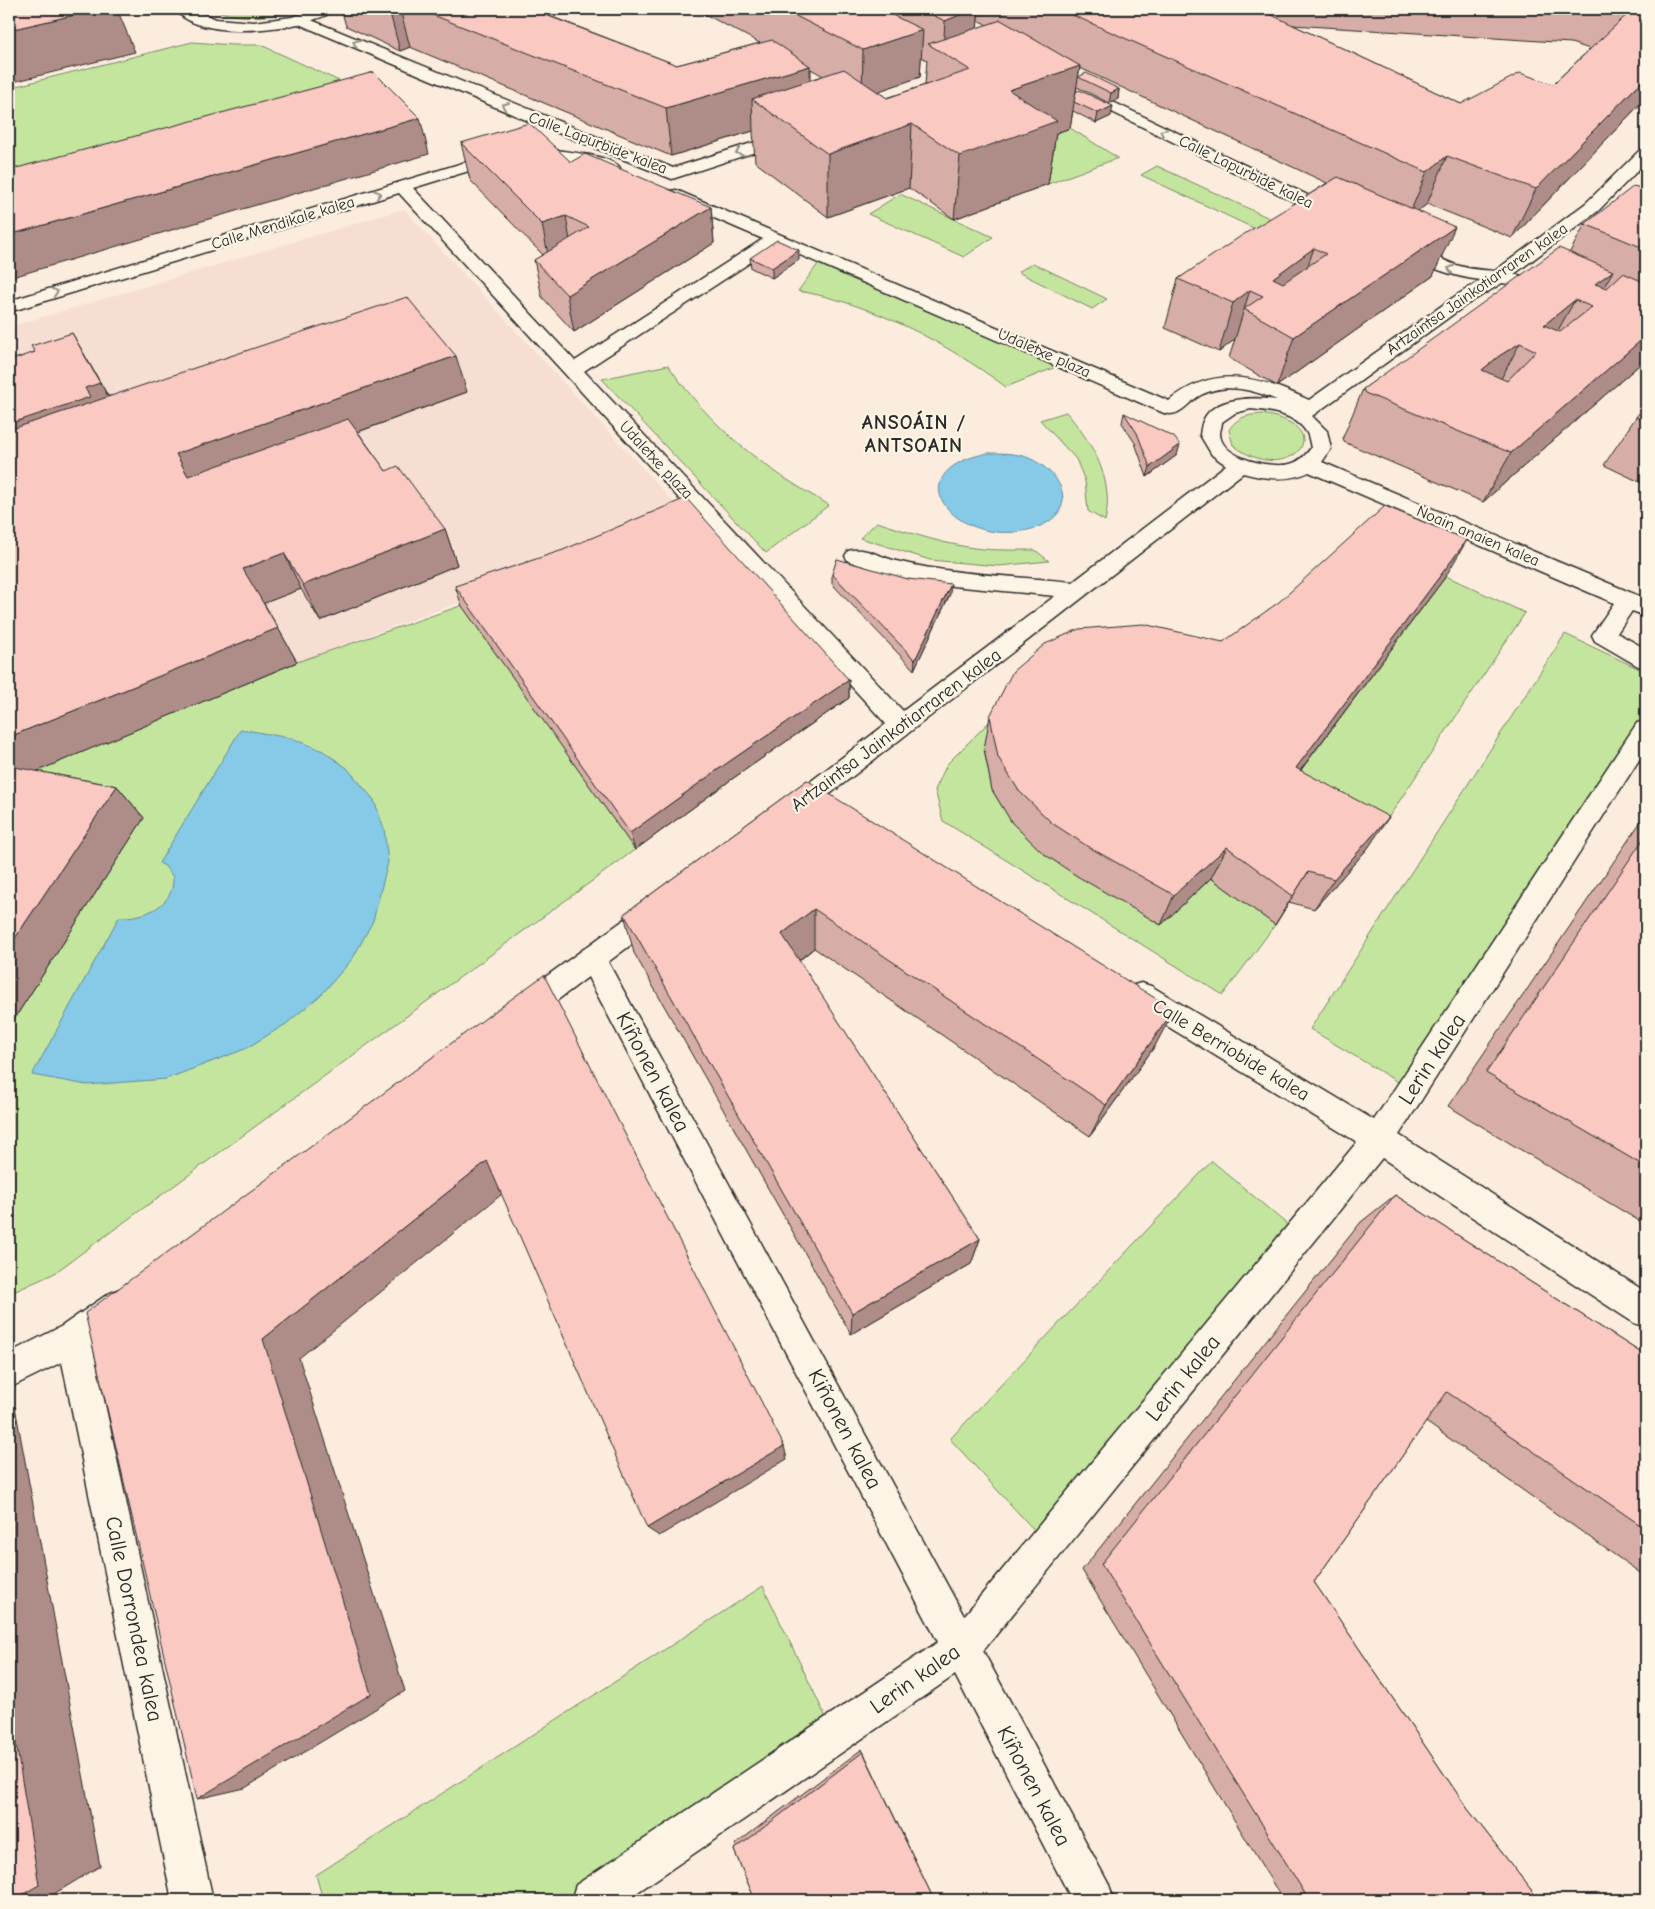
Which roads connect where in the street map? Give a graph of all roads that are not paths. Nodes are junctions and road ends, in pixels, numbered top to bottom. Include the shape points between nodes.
1 (182, 9) edge
2 (327, 9) edge
3 (299, 19) junction
4 (1027, 65) edge
5 (538, 120) junction
6 (804, 131) edge
7 (515, 151) junction
8 (1646, 153) edge
9 (624, 173) edge
10 (402, 186) junction
11 (660, 188) edge
12 (1592, 207) junction
13 (1610, 214) edge
14 (1348, 221) edge
15 (776, 238) junction
16 (1392, 242) edge
17 (1499, 277) junction
18 (1564, 295) edge
19 (9, 307) edge
20 (573, 370) junction
21 (1306, 412) junction
22 (1309, 464) junction
23 (1240, 465) junction
24 (856, 556) dead end
25 (1078, 590) junction
26 (1637, 604) edge
27 (1646, 660) edge
28 (902, 726) junction
29 (1646, 730) edge
30 (811, 795) junction
31 (837, 811) edge
32 (772, 824) edge
33 (678, 894) edge
34 (592, 959) junction
35 (1118, 981) edge
36 (504, 1023) edge
37 (1380, 1139) junction
38 (138, 1291) edge
39 (1646, 1312) edge
40 (74, 1338) junction
41 (9, 1371) edge
42 (962, 1648) junction
43 (193, 1900) edge
44 (591, 1900) edge
45 (1094, 1900) edge

1 - 3 street via 212,23 239,26
2 - 3 street
5 -> 3 street, Calle Lapurbide kalea
14 -> 4 street, Calle Lapurbide kalea
6 -> 5 street, Calle Lapurbide kalea via 672,174
5 - 7 street, Calle Mendikale kalea via 536,137
7 - 9 street via 598,162
7 - 10 street, Calle Mendikale kalea
8 - 12 street, Artzaintsa Jainkotiarraren kalea
19 -> 10 street, Calle Mendikale kalea
10 - 20 street, Udaletxe plaza
11 - 15 street, Udaletxe plaza
12 - 13 street
12 - 17 street, Artzaintsa Jainkotiarraren kalea
15 - 20 street
15 - 21 street, Udaletxe plaza via 1171,409 1194,391 1217,382 1241,381 1271,390
17 -> 16 street via 1440,266
17 - 18 street via 1527,281
17 - 21 street, Artzaintsa Jainkotiarraren kalea via 1460,301
20 - 28 street, Udaletxe plaza
21 - 22 street via 1317,432 1321,449
21 - 23 street via 1251,404 1228,408 1213,420 1210,435 1220,452
22 - 23 street via 1290,471 1265,471
22 - 26 street, Noain anaien kalea
23 - 25 street, Artzaintsa Jainkotiarraren kalea
24 - 25 street via 932,576
25 - 28 street, Artzaintsa Jainkotiarraren kalea
26 - 27 street via 1603,635
28 - 30 street, Artzaintsa Jainkotiarraren kalea
29 - 37 street, Lerin kalea
30 - 31 street
30 - 32 street, Artzaintsa Jainkotiarraren kalea
33 - 34 street
34 - 36 street
34 - 42 street, Kiñonen kalea
35 - 37 street, Calle Berriobide kalea
37 - 39 street, Calle Berriobide kalea
37 - 42 street, Lerin kalea
38 - 40 street
40 - 41 street
40 - 43 street, Calle Dorrondea kalea
42 - 44 street, Lerin kalea
42 - 45 street, Kiñonen kalea

